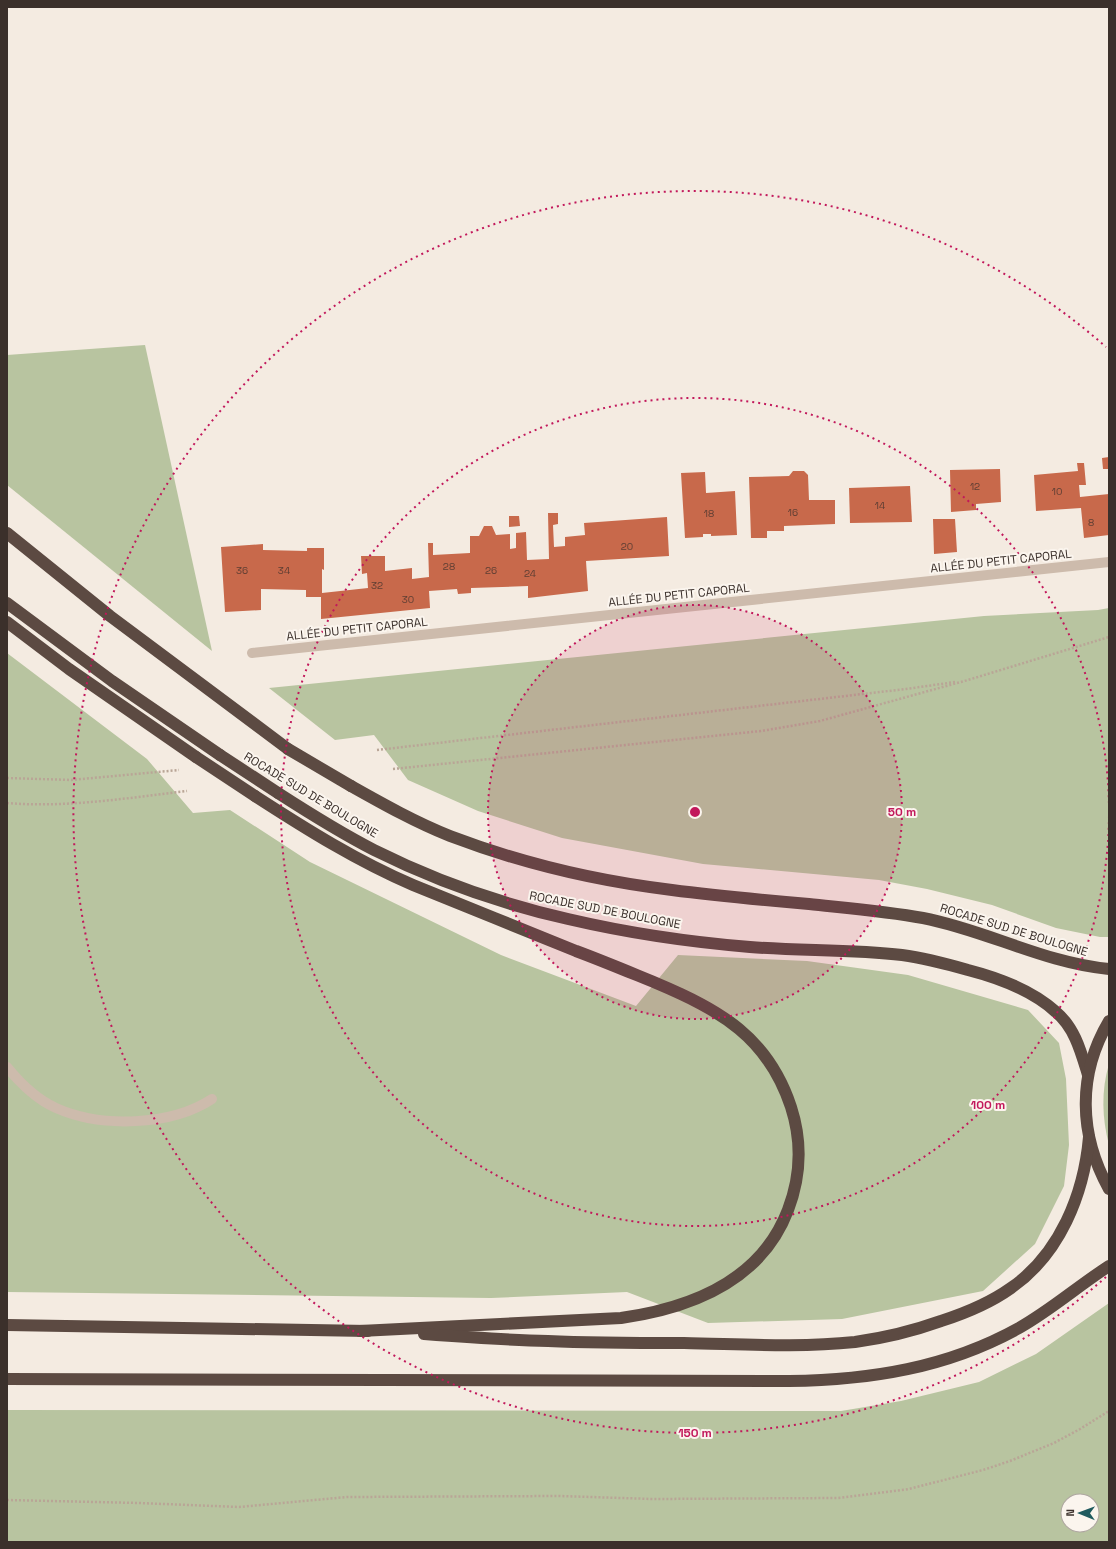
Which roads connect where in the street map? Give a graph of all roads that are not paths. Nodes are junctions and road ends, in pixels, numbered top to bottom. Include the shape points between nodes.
1 (7, 533) edge
2 (1109, 562) edge
3 (7, 603) edge
4 (7, 622) edge
5 (252, 653) dead end
6 (1109, 969) edge
7 (1109, 1021) edge
8 (7, 1067) edge
9 (1088, 1075) junction
10 (212, 1099) dead end
11 (1089, 1137) junction
12 (1109, 1189) edge
13 (1109, 1266) edge
14 (7, 1325) edge
15 (360, 1331) junction
16 (7, 1379) edge

1 - 6 highway, ROCADE SUD DE BOULOGNE, bridge via 110,616 288,749 393,810 450,836 566,871 619,882 923,918 978,932 1062,961
2 - 5 street, ALLÉE DU PETIT CAPORAL
3 - 9 highway, ROCADE SUD DE BOULOGNE, bridge via 118,685 278,793 380,853 431,876 526,909 616,929 699,942 904,955 999,979 1032,994 1058,1013 1078,1043
4 - 15 highway, bridge via 69,669 196,757 333,845 396,877 630,972 710,1008 737,1027 758,1047 779,1077 796,1128 797,1180 778,1233 767,1249 742,1273 692,1301 658,1312 621,1318
7 - 9 highway via 1098,1042
8 - 10 street via 41,1100 60,1110 88,1118 122,1121 170,1117 194,1109
9 - 11 highway via 1085,1106
11 - 12 highway via 1094,1159
11 - 15 highway via 1082,1180 1071,1211 1053,1243 1032,1269 1012,1287 985,1304 907,1332 854,1342 794,1345 550,1341
13 - 16 highway via 1036,1318 994,1341 919,1367 855,1378 789,1381
14 - 15 highway

